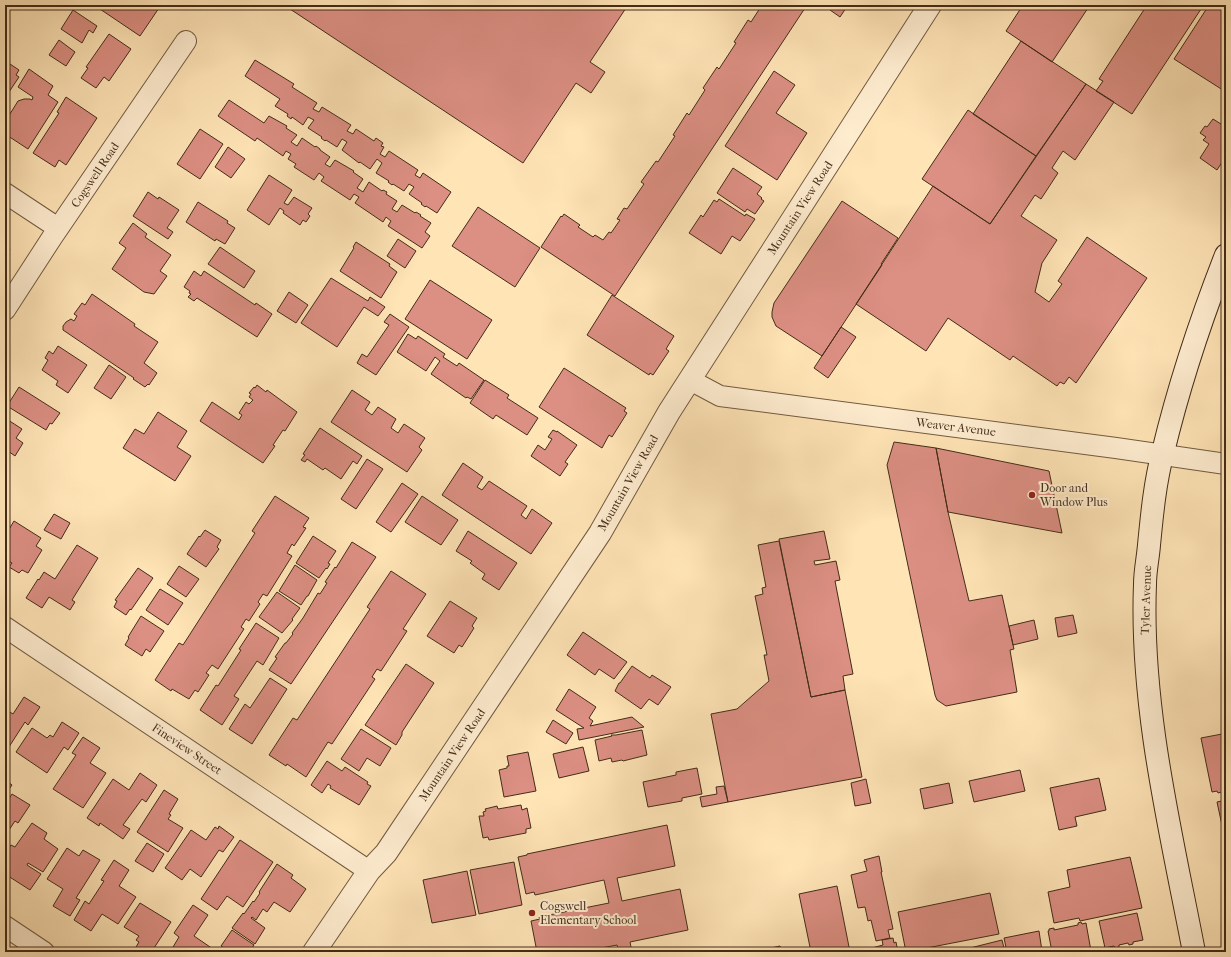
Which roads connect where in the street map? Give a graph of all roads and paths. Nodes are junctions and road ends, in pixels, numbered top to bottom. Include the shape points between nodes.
1 (930, 5) edge
2 (186, 41) dead end
3 (5, 193) edge
4 (58, 228) junction
5 (1226, 255) edge
6 (5, 310) edge
7 (690, 380) junction
8 (1162, 454) junction
9 (1226, 464) edge
10 (5, 627) edge
11 (369, 872) junction
12 (5, 926) edge
13 (44, 952) edge
14 (314, 952) edge
15 (1194, 952) edge

1 - 7 street, Mountain View Road
2 - 4 street, Cogswell Road
3 - 4 street
4 - 6 street, Cogswell Road
5 - 8 street, Tyler Avenue via 1207,304
7 - 8 street, Weaver Avenue via 720,396
7 - 11 street, Mountain View Road via 592,545 386,853
8 - 9 street, Weaver Avenue
8 - 15 street, Tyler Avenue via 1145,583 1145,642 1154,732
10 - 11 street, Fineview Street
11 - 14 street, Mountain View Road
12 - 13 street

